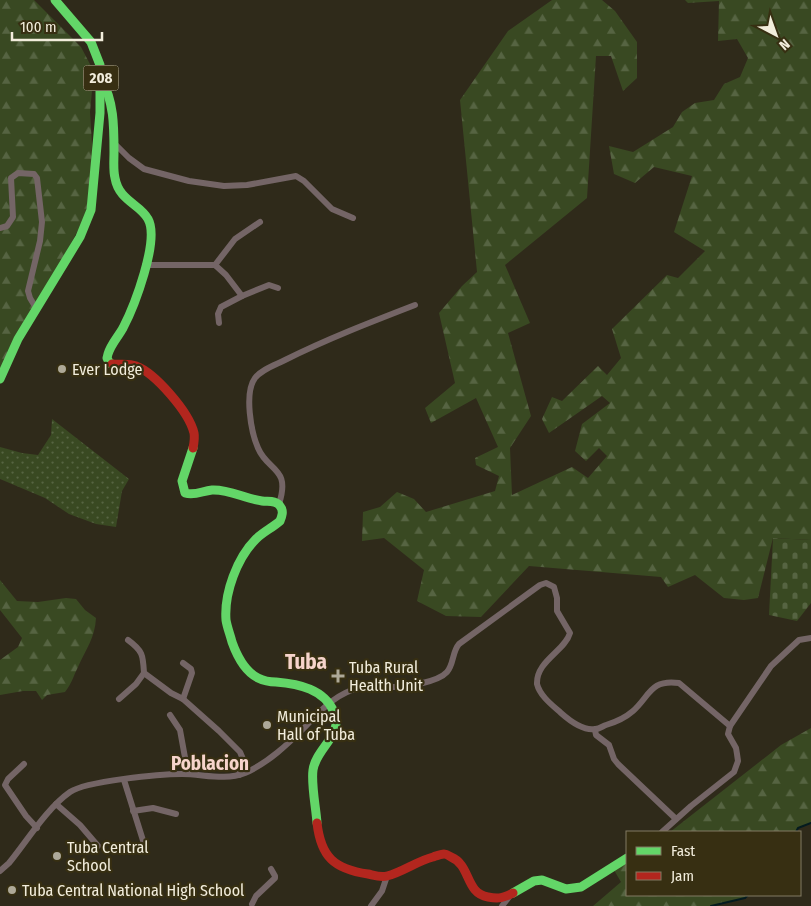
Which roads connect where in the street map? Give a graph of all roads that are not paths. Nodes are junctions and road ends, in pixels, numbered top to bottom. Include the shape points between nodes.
1 (55, 0) edge
2 (101, 78) junction
3 (114, 143) junction
4 (353, 218) dead end
5 (260, 222) dead end
6 (0, 228) edge
7 (145, 265) junction
8 (216, 265) junction
9 (278, 288) dead end
10 (242, 296) junction
11 (415, 305) dead end
12 (36, 308) junction
13 (219, 323) dead end
14 (0, 380) edge
15 (279, 504) junction
16 (811, 638) edge
17 (128, 640) dead end
18 (183, 663) dead end
19 (144, 673) junction
20 (119, 699) dead end
21 (183, 699) junction
22 (329, 703) junction
23 (170, 715) dead end
24 (730, 726) junction
25 (595, 730) junction
26 (24, 764) dead end
27 (188, 774) junction
28 (239, 775) junction
29 (124, 780) junction
30 (56, 804) junction
31 (133, 811) junction
32 (176, 814) dead end
33 (676, 819) junction
34 (37, 828) junction
35 (663, 831) edge
36 (98, 846) dead end
37 (146, 850) dead end
38 (626, 859) edge
39 (271, 869) dead end
40 (0, 871) edge
41 (387, 876) junction
42 (510, 896) junction
43 (252, 905) edge
44 (260, 906) edge
45 (371, 906) edge
46 (502, 906) edge

1 - 2 street, 208 via 90,42 100,65
2 - 3 street via 111,100
2 - 12 street, 208 via 92,210 80,237
3 - 4 street via 144,169 189,182 247,185 296,176 332,209
3 - 7 street via 117,186 150,222
5 - 8 street via 235,239
6 - 12 street via 10,224 13,218 11,178 18,173 34,174 42,222 28,291
7 - 8 street
7 - 15 street via 135,302 108,352 108,361 113,365 130,365 145,371 164,388 189,420 195,436 182,485 186,493 192,495 217,490
8 - 10 street
9 - 10 street via 269,285
10 - 13 street via 221,307
11 - 15 street via 310,348 263,371 254,379 248,400 250,412 258,450 281,477
12 - 14 street, 208
15 - 22 street via 283,513 280,521 256,538 240,562 226,602 228,629 238,658 255,676 268,682 312,688
16 - 24 street via 799,640 771,666
17 - 19 street via 142,653
18 - 21 street via 192,674
19 - 20 street
19 - 21 street
21 - 28 street via 240,752 243,759
22 - 25 street via 356,688 396,687 440,677 448,670 459,644 530,591 546,583 554,586 557,611 570,633 539,673 536,680 538,688 576,725
22 - 28 street via 265,762
22 - 41 street via 336,717 336,729 313,770 319,840 326,855 337,865 367,875
23 - 27 street via 180,730
24 - 25 street via 679,683 666,682 648,692 626,716
24 - 33 street via 728,734 736,748 738,761 734,772
25 - 33 street via 596,735 609,745 618,764
26 - 34 street via 5,785
27 - 28 street via 211,777
27 - 29 street
29 - 30 street via 77,788
29 - 31 street
30 - 34 street
30 - 36 street
31 - 32 street via 154,808
31 - 37 street
33 - 35 street
34 - 40 street
38 - 42 street via 581,888 566,889 542,880 534,881
39 - 43 street via 275,878 256,896
41 - 42 street via 444,854 462,864 477,893 492,899
41 - 45 street via 382,891
42 - 46 street
43 - 44 street

